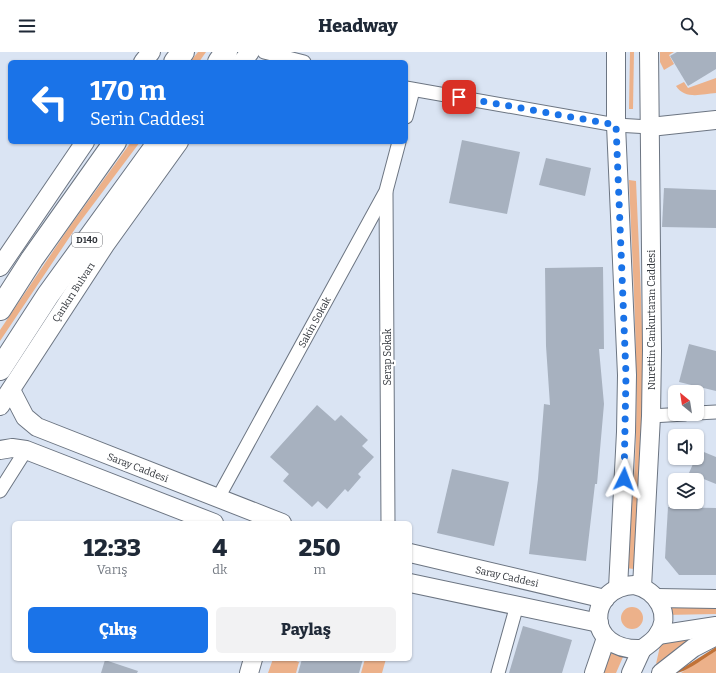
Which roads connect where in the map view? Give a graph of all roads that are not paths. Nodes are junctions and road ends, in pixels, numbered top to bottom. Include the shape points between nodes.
1 (151, 52) edge
2 (183, 52) edge
3 (250, 52) edge
4 (264, 52) edge
5 (616, 52) edge
6 (649, 52) edge
7 (145, 60) edge
8 (177, 60) edge
9 (244, 60) edge
10 (296, 60) edge
11 (410, 89) edge
12 (408, 103) edge
13 (716, 120) edge
14 (616, 125) junction
15 (650, 127) junction
16 (84, 144) edge
17 (114, 144) edge
18 (158, 144) edge
19 (178, 144) edge
20 (398, 144) edge
21 (386, 192) junction
22 (0, 267) edge
23 (0, 309) edge
24 (0, 369) edge
25 (11, 390) junction
26 (0, 406) edge
27 (716, 412) edge
28 (704, 413) edge
29 (668, 415) edge
30 (651, 416) junction
31 (0, 450) edge
32 (26, 450) junction
33 (0, 491) edge
34 (218, 498) junction
35 (209, 521) edge
36 (277, 521) edge
37 (388, 521) edge
38 (412, 553) edge
39 (412, 582) edge
40 (642, 587) junction
41 (611, 593) junction
42 (657, 598) junction
43 (716, 599) edge
44 (517, 605) junction
45 (716, 626) edge
46 (602, 630) junction
47 (658, 636) junction
48 (716, 636) edge
49 (642, 649) junction
50 (252, 661) edge
51 (248, 673) edge
52 (498, 673) edge
53 (594, 673) edge
54 (631, 673) edge
55 (661, 673) edge

1 - 7 street
2 - 8 highway
3 - 9 street
4 - 10 street
5 - 14 street
6 - 15 street, Nurettin Cankurtaran Caddesi
11 - 12 street
11 - 14 street
13 - 15 street
14 - 15 street
14 - 41 street via 626,432
15 - 30 street, Nurettin Cankurtaran Caddesi
16 - 22 street
17 - 23 highway
18 - 24 highway, Çankırı Bulvarı / D140 via 48,295
19 - 25 street, Çankırı Bulvarı via 105,245
20 - 21 street, Sakin Sokak
21 - 34 street, Sakin Sokak
21 - 37 street, Serap Sokak
25 - 26 street, Çankırı Bulvarı
25 - 34 street, Saray Caddesi via 25,417 38,427
27 - 28 street
29 - 30 street
30 - 40 street, Nurettin Cankurtaran Caddesi
31 - 32 street
32 - 33 street
32 - 35 street
34 - 36 street, Saray Caddesi
38 - 41 street, Saray Caddesi
39 - 44 street
40 - 41 street via 626,586
40 - 42 street
41 - 46 street via 599,614
42 - 43 street
42 - 47 street via 663,614
44 - 46 street
44 - 52 street
45 - 47 street
46 - 49 street via 613,644 622,648
46 - 53 street
47 - 49 street
48 - 55 street via 688,652
49 - 54 street
50 - 51 street

